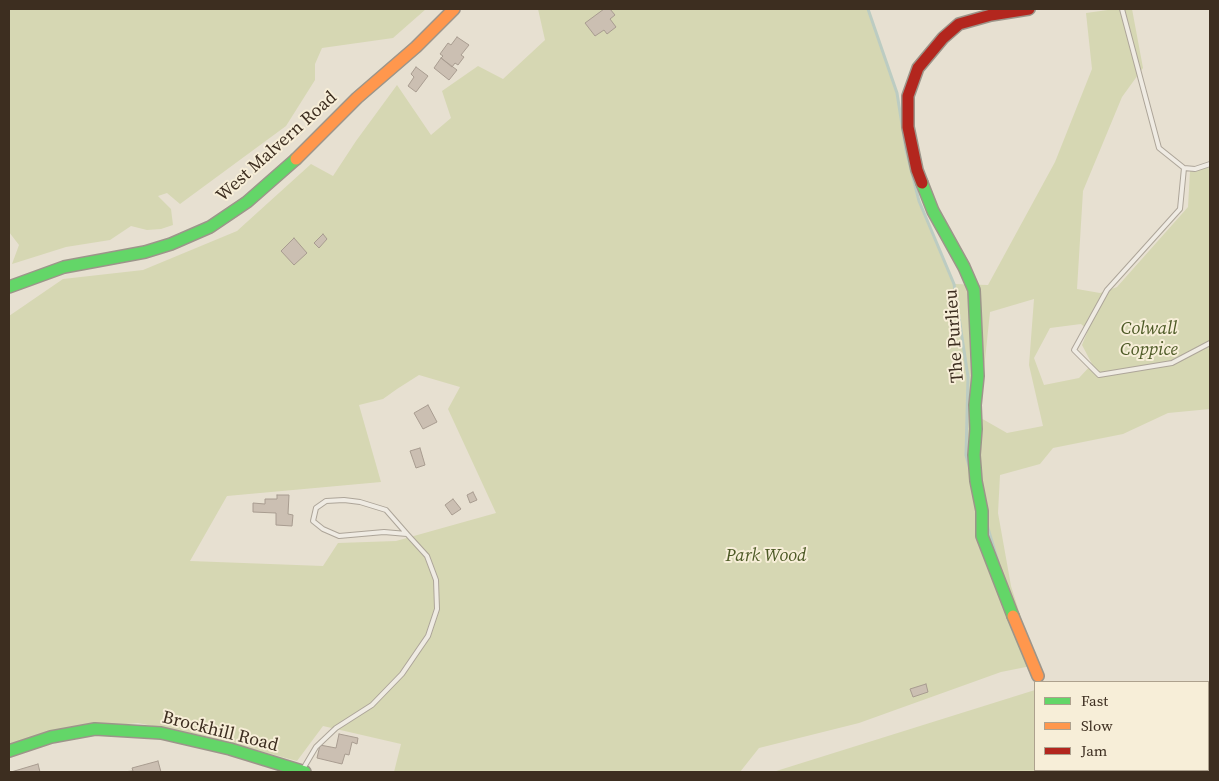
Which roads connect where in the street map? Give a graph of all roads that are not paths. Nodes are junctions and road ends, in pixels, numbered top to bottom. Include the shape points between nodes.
1 (454, 9) edge
2 (1029, 9) edge
3 (1122, 9) edge
4 (1210, 164) edge
5 (1184, 168) junction
6 (9, 288) edge
7 (1210, 342) edge
8 (407, 534) junction
9 (1038, 676) dead end
10 (9, 751) edge
11 (303, 772) edge

1 - 6 street, West Malvern Road via 292,162 225,218 170,244 145,252 64,267
2 - 9 street, The Purlieu via 959,24 943,38 918,68 908,96 908,127 917,170 974,290 978,376 974,455 982,536
3 - 5 lane via 1159,148
4 - 5 lane via 1195,169
5 - 7 lane via 1180,209 1107,290 1074,350 1099,375 1172,363
8 - 8 lane via 384,532 339,536 323,530 313,521 316,508 326,501 360,502 386,510
8 - 11 lane via 427,556 436,580 437,609 428,636 402,674 372,705 336,728 316,747
10 - 11 street, Brockhill Road via 51,737 95,729 161,733 230,749

